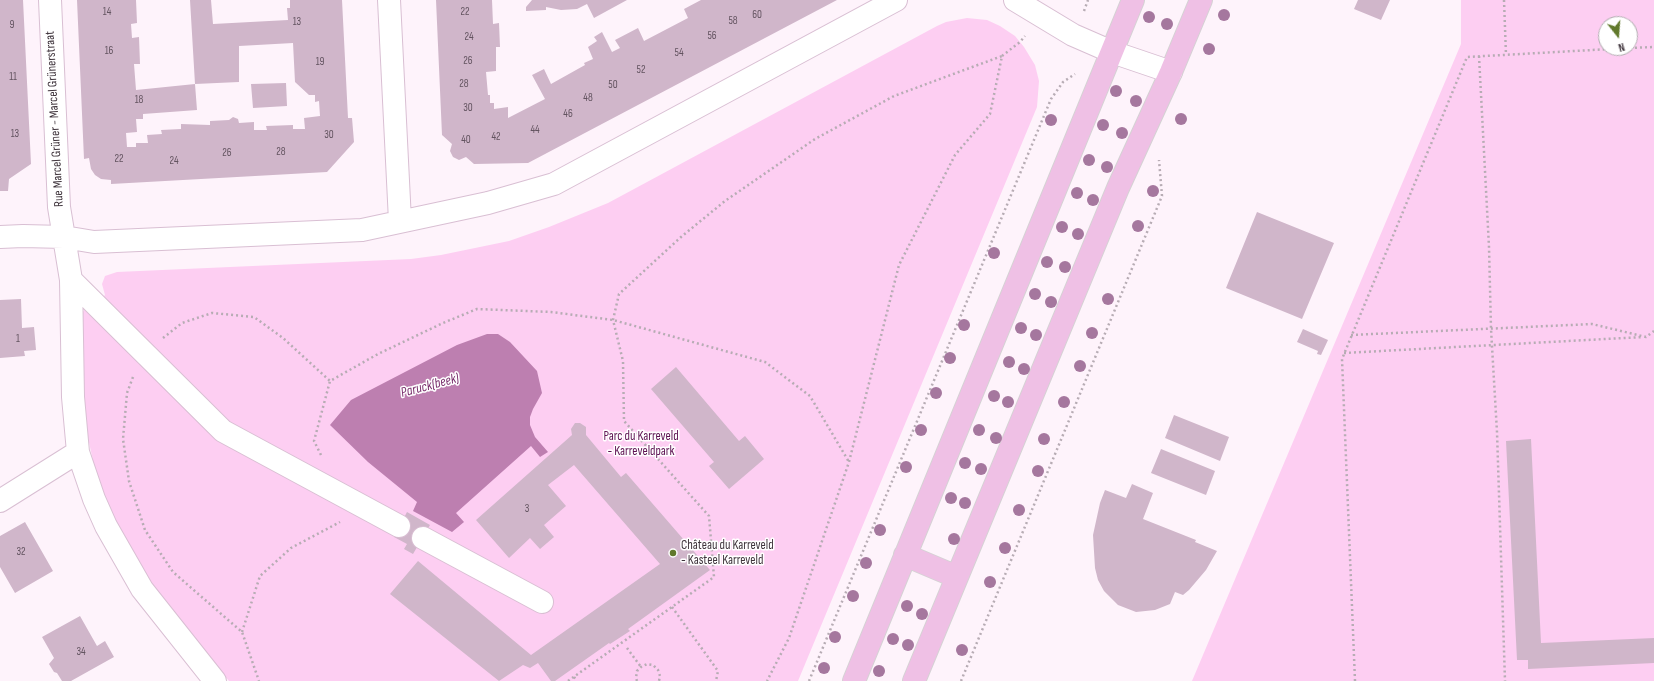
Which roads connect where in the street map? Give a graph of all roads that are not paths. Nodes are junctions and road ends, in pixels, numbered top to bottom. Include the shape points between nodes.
1 (50, 0) edge
2 (389, 0) edge
3 (896, 0) edge
4 (1015, 0) edge
5 (1133, 0) edge
6 (1201, 0) edge
7 (1112, 52) junction
8 (1171, 72) junction
9 (400, 220) junction
10 (0, 237) edge
11 (64, 237) junction
12 (71, 280) junction
13 (78, 452) junction
14 (0, 501) edge
15 (399, 526) dead end
16 (423, 538) dead end
17 (905, 555) junction
18 (957, 577) junction
19 (542, 602) dead end
20 (215, 681) edge
21 (854, 681) edge
22 (914, 681) edge

1 - 11 street, Rue Marcel Grüner - Marcel Grünerstraat via 59,207
2 - 9 street
3 - 9 street via 554,184 488,203
4 - 7 street via 1073,35
5 - 7 main road
6 - 8 main road
7 - 8 street
7 - 17 main road
8 - 18 main road via 1118,188
9 - 11 street via 362,230 94,242
10 - 11 street
11 - 12 street, Rue Marcel Grüner - Marcel Grünerstraat
12 - 13 street, Rue Marcel Grüner - Marcel Grünerstraat via 73,397
12 - 15 street via 223,432
13 - 14 street
13 - 20 street, Rue Marcel Grüner - Marcel Grünerstraat via 106,526 142,589
16 - 19 street
17 - 18 main road
17 - 21 main road
18 - 22 main road

